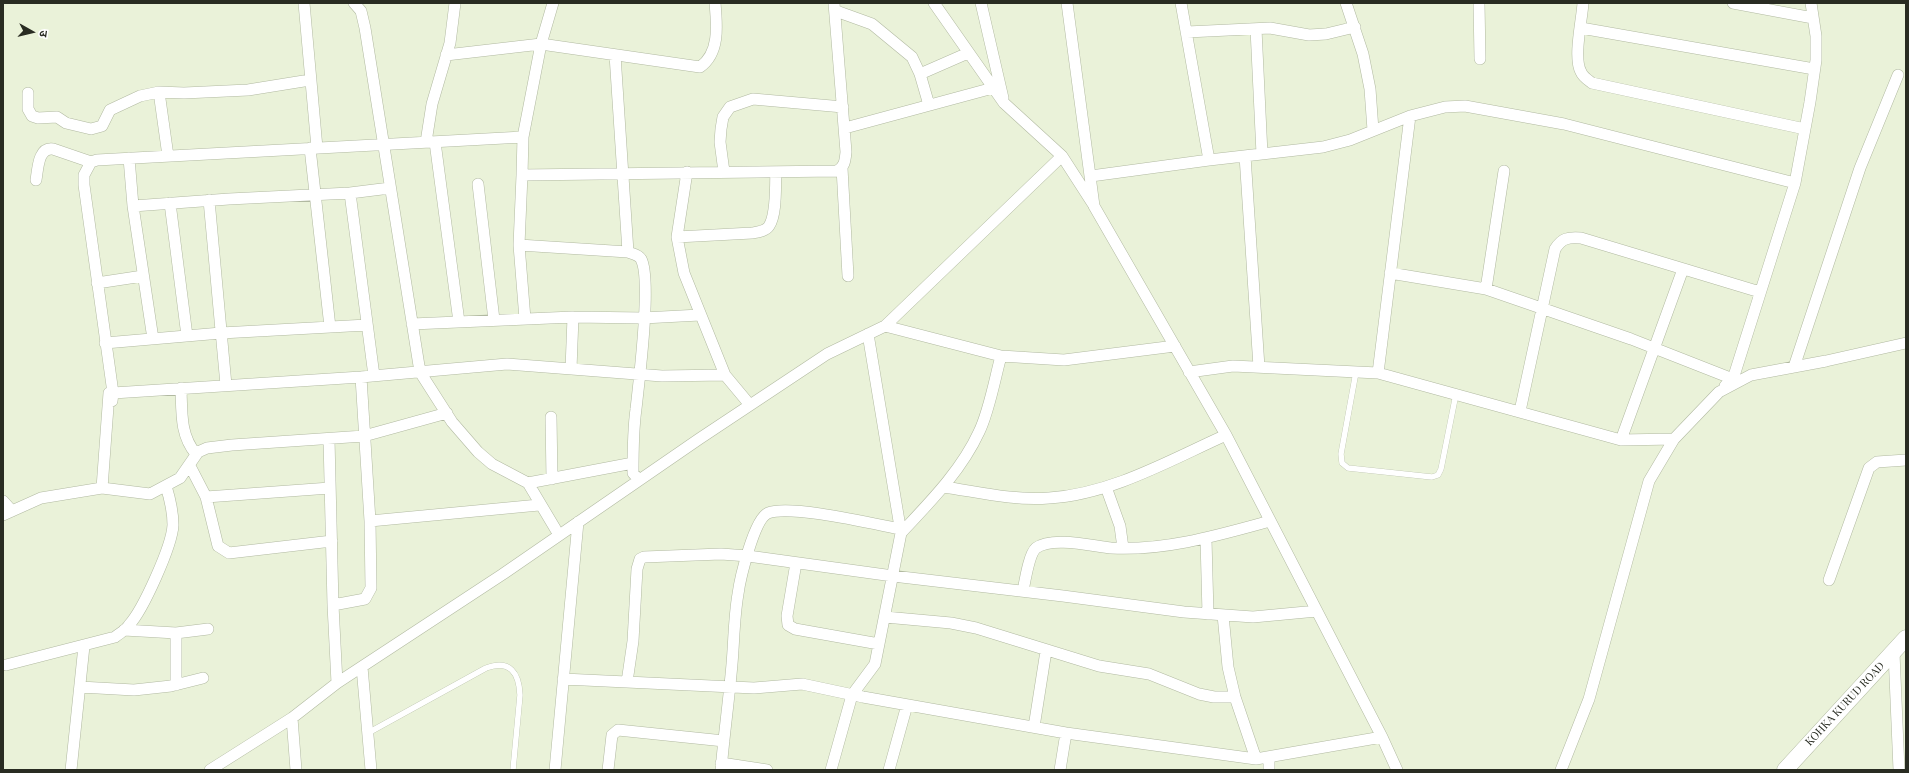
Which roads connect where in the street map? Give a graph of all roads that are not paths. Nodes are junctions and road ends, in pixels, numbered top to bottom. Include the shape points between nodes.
1 (304, 3) edge
2 (354, 3) edge
3 (455, 3) edge
4 (553, 3) edge
5 (715, 3) edge
6 (934, 3) edge
7 (981, 3) edge
8 (1067, 3) edge
9 (1181, 3) edge
10 (1346, 3) edge
11 (1479, 3) edge
12 (1583, 3) edge
13 (1733, 3) edge
14 (1811, 3) edge
15 (835, 7) edge
16 (1814, 18) junction
17 (1355, 26) junction
18 (1581, 28) junction
19 (1256, 29) junction
20 (1187, 32) junction
21 (541, 44) junction
22 (968, 52) junction
23 (446, 55) junction
24 (615, 55) junction
25 (1480, 59) dead end
26 (1814, 69) junction
27 (920, 74) junction
28 (1898, 75) dead end
29 (310, 80) junction
30 (992, 88) junction
31 (159, 92) junction
32 (28, 93) dead end
33 (1004, 103) junction
34 (929, 105) junction
35 (843, 107) junction
36 (1410, 116) junction
37 (845, 128) junction
38 (1373, 130) junction
39 (1805, 130) junction
40 (523, 137) junction
41 (430, 142) junction
42 (383, 144) junction
43 (314, 148) junction
44 (1262, 154) junction
45 (168, 156) junction
46 (1062, 156) junction
47 (1245, 156) junction
48 (129, 158) junction
49 (1209, 160) junction
50 (91, 162) junction
51 (842, 168) junction
52 (1504, 171) dead end
53 (687, 172) junction
54 (724, 172) junction
55 (776, 172) junction
56 (622, 174) junction
57 (522, 175) junction
58 (1090, 176) junction
59 (36, 180) dead end
60 (1795, 183) junction
61 (478, 184) dead end
62 (390, 188) junction
63 (350, 194) junction
64 (315, 195) junction
65 (209, 200) junction
66 (170, 203) junction
67 (133, 206) junction
68 (1094, 206) junction
69 (677, 237) junction
70 (519, 245) junction
71 (628, 252) junction
72 (1684, 269) junction
73 (1390, 273) junction
74 (143, 276) junction
75 (848, 276) dead end
76 (97, 283) junction
77 (1486, 289) junction
78 (1760, 292) junction
79 (1542, 308) junction
80 (700, 315) junction
81 (573, 317) junction
82 (643, 318) junction
83 (525, 319) junction
84 (494, 320) junction
85 (459, 322) junction
86 (412, 324) junction
87 (367, 325) junction
88 (885, 326) junction
89 (330, 327) junction
90 (221, 333) junction
91 (868, 334) junction
92 (187, 336) junction
93 (153, 339) junction
94 (106, 343) junction
95 (1906, 343) edge
96 (1175, 346) junction
97 (1654, 348) junction
98 (1001, 356) junction
99 (1259, 367) junction
100 (1794, 367) junction
101 (572, 369) junction
102 (420, 372) junction
103 (1189, 372) junction
104 (1356, 372) junction
105 (1378, 373) junction
106 (640, 374) junction
107 (725, 375) junction
108 (374, 376) junction
109 (360, 377) junction
110 (1733, 379) junction
111 (226, 385) junction
112 (181, 388) junction
113 (1719, 392) junction
114 (1456, 394) junction
115 (111, 396) junction
116 (750, 405) junction
117 (1520, 411) junction
118 (447, 413) junction
119 (551, 417) dead end
120 (1226, 435) junction
121 (364, 436) junction
122 (329, 439) junction
123 (1674, 439) junction
124 (1622, 440) junction
125 (196, 454) junction
126 (1906, 460) edge
127 (633, 463) junction
128 (190, 466) junction
129 (552, 479) junction
130 (639, 480) junction
131 (173, 483) junction
132 (528, 484) junction
133 (944, 487) junction
134 (1106, 487) junction
135 (102, 488) junction
136 (330, 488) junction
137 (206, 497) junction
138 (3, 501) edge
139 (539, 504) junction
140 (8, 513) edge
141 (370, 521) junction
142 (1270, 521) junction
143 (578, 522) junction
144 (901, 531) junction
145 (559, 535) junction
146 (1206, 538) junction
147 (332, 541) junction
148 (1123, 548) junction
149 (748, 556) junction
150 (796, 563) junction
151 (893, 576) junction
152 (1829, 580) dead end
153 (1023, 591) junction
154 (333, 605) junction
155 (1317, 611) junction
156 (1208, 614) junction
157 (1223, 615) junction
158 (885, 617) junction
159 (208, 629) dead end
160 (124, 630) junction
161 (176, 633) junction
162 (1906, 638) edge
163 (879, 644) junction
164 (84, 646) junction
165 (1046, 651) junction
166 (1894, 653) junction
167 (6, 665) dead end
168 (362, 667) junction
169 (204, 678) dead end
170 (563, 679) junction
171 (627, 682) junction
172 (337, 683) junction
173 (176, 685) junction
174 (80, 687) junction
175 (730, 687) junction
176 (852, 695) junction
177 (1235, 697) junction
178 (907, 704) junction
179 (288, 720) junction
180 (1034, 727) junction
181 (368, 733) junction
182 (1066, 733) junction
183 (1382, 737) junction
184 (724, 741) junction
185 (1902, 742) edge
186 (1269, 757) junction
187 (1256, 759) junction
188 (721, 766) edge
189 (71, 770) edge
190 (210, 770) edge
191 (296, 770) edge
192 (371, 770) edge
193 (513, 770) edge
194 (555, 770) edge
195 (608, 770) edge
196 (767, 770) edge
197 (831, 770) edge
198 (889, 770) edge
199 (1060, 770) edge
200 (1269, 770) edge
201 (1397, 770) edge
202 (1562, 770) edge
203 (1785, 770) edge
204 (1899, 770) edge

1 - 29 street
2 - 42 street via 361,11 365,28
3 - 23 street
4 - 21 street
5 - 24 street via 716,37 713,53 700,68
6 - 22 street
7 - 33 street
8 - 58 street
9 - 20 street
10 - 17 street
11 - 25 street
12 - 18 street
13 - 16 street
14 - 16 street
15 - 27 street via 872,24 912,57
15 - 35 street
16 - 26 street
17 - 19 street via 1309,36 1270,28
17 - 38 street via 1370,89
18 - 26 street
18 - 39 street via 1579,65 1583,75 1592,83
19 - 20 street
19 - 44 street
20 - 49 street
21 - 23 street
21 - 24 street
21 - 40 street
22 - 27 street
22 - 30 street
23 - 41 street via 432,104
24 - 56 street
26 - 39 street
27 - 34 street
28 - 100 street via 1860,168
29 - 31 street via 248,90
29 - 43 street
30 - 33 street
30 - 34 street
31 - 32 street via 114,106 106,114 102,126 96,130 66,123 57,117 32,116 28,109
31 - 45 street
33 - 46 street
34 - 37 street
35 - 37 street
35 - 54 street via 753,99 730,107 721,129
36 - 38 street
36 - 60 street via 1445,107 1465,106 1564,124
36 - 73 street
37 - 51 street via 846,152
38 - 44 street via 1350,140 1323,147
39 - 60 street
40 - 41 street
40 - 57 street
41 - 42 street
41 - 85 street
42 - 43 street
42 - 62 street
43 - 45 street
43 - 64 street
44 - 47 street
45 - 48 street
46 - 68 street
46 - 88 street
47 - 49 street
47 - 99 street
48 - 50 street
48 - 67 street
49 - 58 street
50 - 59 street via 46,149 42,152
50 - 76 street via 84,175 84,184
51 - 55 street via 829,172
51 - 75 street
52 - 77 street
53 - 54 street
53 - 56 street
53 - 69 street
54 - 55 street
55 - 69 street via 774,211 769,227 752,233
56 - 57 street
56 - 71 street
57 - 70 street
58 - 68 street
60 - 78 street
61 - 84 street
62 - 63 street
62 - 86 street
63 - 64 street
63 - 87 street
64 - 65 street
64 - 89 street
65 - 66 street
65 - 90 street
66 - 67 street
66 - 92 street
67 - 74 street
68 - 96 street
69 - 80 street via 684,273
70 - 71 street
70 - 83 street
71 - 82 street via 639,257 644,268
72 - 78 street
72 - 79 street via 1581,238 1566,238 1555,249
72 - 97 street
73 - 77 street
73 - 105 street
74 - 76 street
74 - 93 street
76 - 94 street
77 - 79 street
78 - 110 street
79 - 97 street
79 - 117 street
80 - 82 street
80 - 107 street
81 - 82 street
81 - 83 street
81 - 101 street
82 - 106 street
83 - 84 street
84 - 85 street
85 - 86 street
86 - 102 street
87 - 89 street
87 - 108 street
88 - 91 street
88 - 98 street
89 - 90 street
90 - 92 street
90 - 111 street
91 - 116 street via 827,354
91 - 144 street
92 - 93 street
93 - 94 street
94 - 115 street
95 - 100 street
96 - 98 street via 1064,360
96 - 103 street
97 - 110 street
97 - 124 street
98 - 133 street via 980,431
99 - 103 street via 1233,366
99 - 104 street
100 - 113 street via 1751,375
101 - 102 street via 507,364
101 - 106 street
102 - 108 street
102 - 118 street
103 - 120 street
104 - 105 street
104 - 114 lane via 1341,454 1342,463 1348,468 1432,477 1438,475
105 - 114 street
106 - 107 street
106 - 127 street
107 - 116 street
108 - 109 street
109 - 111 street
109 - 121 street
110 - 113 street
111 - 112 street
112 - 115 street
112 - 125 street via 184,433 186,441
113 - 123 street
114 - 117 street
115 - 135 street
116 - 130 street
117 - 124 street
118 - 121 street
118 - 132 street via 478,452 492,464
119 - 129 street
120 - 134 street via 1123,482
120 - 142 street
121 - 122 street
121 - 141 street
122 - 125 street via 232,444 207,448
122 - 136 street
123 - 124 street
123 - 202 street via 1648,481 1589,699
125 - 128 street
126 - 152 street via 1877,462 1869,468
127 - 129 street
127 - 130 street via 633,473
128 - 131 street
128 - 137 street
129 - 132 street
130 - 143 street
131 - 135 street via 150,494
131 - 160 street via 173,526 168,549 138,614
132 - 139 street via 534,490
133 - 134 street via 1010,496 1049,498 1081,494
133 - 144 street
134 - 148 street via 1120,526
135 - 140 street via 41,498
136 - 137 street
136 - 147 street
137 - 147 street via 216,541 224,551
138 - 140 street
139 - 141 street
139 - 145 street
141 - 154 street via 370,593 360,601
142 - 146 street
142 - 155 street
143 - 145 street
143 - 170 street
144 - 149 street via 825,515 768,513 760,522
144 - 151 street
145 - 168 street
146 - 148 street via 1143,548
146 - 156 street
147 - 154 street
148 - 153 street via 1068,543 1043,544 1032,554
149 - 150 street
149 - 171 street via 721,554 655,556 640,559 637,568 634,628
149 - 175 street via 738,594
150 - 151 street
150 - 163 street via 787,616 788,625 795,629
151 - 153 street
151 - 158 street
153 - 156 street
154 - 172 street
155 - 157 street via 1253,617
155 - 183 street
156 - 157 street
157 - 177 street via 1228,667
158 - 163 street
158 - 165 street via 964,625
159 - 161 street
160 - 161 street
160 - 164 street via 115,637
161 - 173 street
162 - 166 main road, KOHKA KURUD ROAD
163 - 176 street via 875,664
164 - 167 street
164 - 174 street
165 - 177 street via 1099,666 1149,674 1199,694
165 - 180 street
166 - 185 street
166 - 203 main road, KOHKA KURUD ROAD via 1850,697
168 - 172 street
168 - 181 street
169 - 173 street
170 - 171 street
170 - 194 street
171 - 175 street
172 - 179 street
173 - 174 street via 134,690
174 - 189 street
175 - 176 street via 802,684
175 - 184 street
176 - 178 street
176 - 197 street
177 - 187 street
178 - 180 street
178 - 198 street
179 - 190 street
179 - 191 street
180 - 182 street
181 - 192 street
181 - 193 lane via 486,668 502,664 513,671 520,686
182 - 187 street
182 - 199 street
183 - 186 street
183 - 201 street
184 - 188 street
184 - 195 street via 618,730 612,735
185 - 204 street
186 - 187 street
186 - 200 street
188 - 196 street

